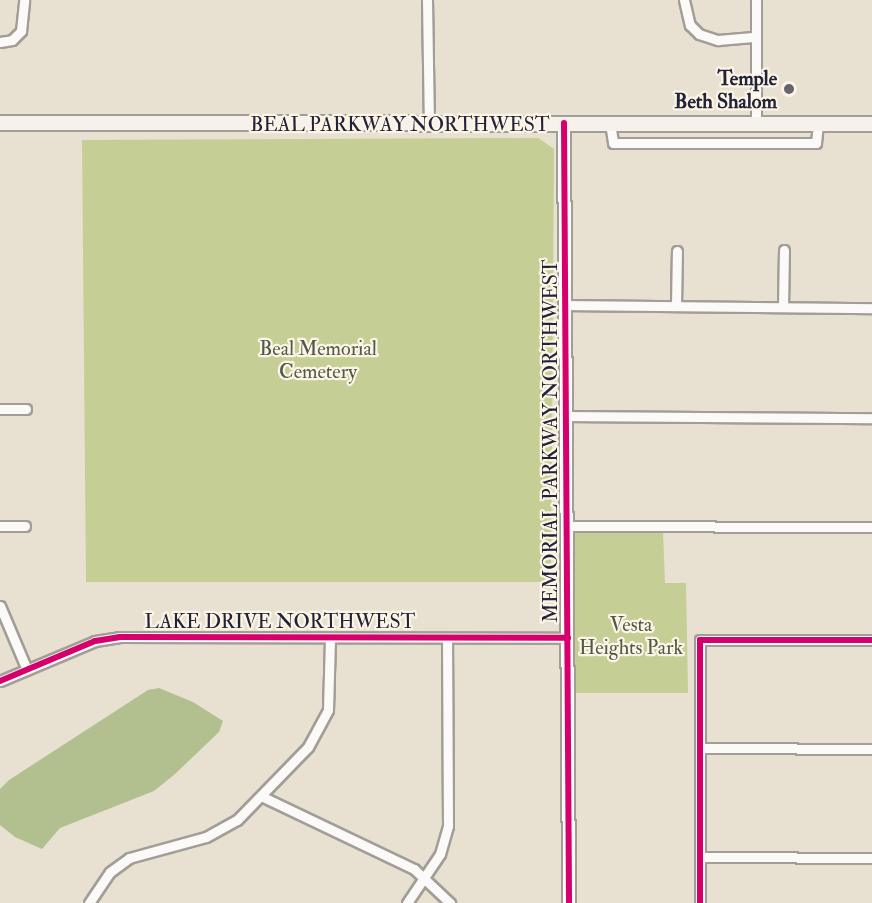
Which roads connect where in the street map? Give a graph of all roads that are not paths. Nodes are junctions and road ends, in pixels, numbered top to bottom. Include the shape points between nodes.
1 (24, 0) edge
2 (427, 0) edge
3 (684, 0) edge
4 (756, 0) edge
5 (693, 30) junction
6 (756, 37) junction
7 (685, 38) dead end
8 (0, 42) edge
9 (0, 123) edge
10 (564, 123) junction
11 (609, 123) junction
12 (872, 123) edge
13 (429, 124) junction
14 (756, 124) junction
15 (819, 124) junction
16 (677, 250) dead end
17 (784, 250) dead end
18 (565, 305) junction
19 (676, 306) junction
20 (783, 307) junction
21 (872, 308) edge
22 (0, 409) edge
23 (26, 409) dead end
24 (566, 416) junction
25 (872, 418) edge
26 (0, 526) edge
27 (25, 526) dead end
28 (567, 526) junction
29 (872, 528) edge
30 (0, 606) edge
31 (330, 638) junction
32 (447, 638) junction
33 (567, 638) junction
34 (872, 640) edge
35 (27, 670) junction
36 (0, 681) edge
37 (700, 748) junction
38 (872, 749) edge
39 (261, 796) junction
40 (700, 857) junction
41 (872, 858) edge
42 (424, 879) junction
43 (89, 903) edge
44 (407, 903) edge
45 (450, 903) edge
46 (569, 903) edge
47 (700, 903) edge

1 - 8 street via 21,31 12,40
2 - 13 street
3 - 5 street
4 - 6 street
5 - 6 street via 718,40
5 - 7 street
6 - 14 street
9 - 13 main road, BEAL PARKWAY NORTHWEST
10 - 11 main road, BEAL PARKWAY NORTHWEST
10 - 13 main road, BEAL PARKWAY NORTHWEST
10 - 18 street, MEMORIAL PARKWAY NORTHWEST
11 - 14 main road, BEAL PARKWAY NORTHWEST
11 - 15 street via 613,143 816,143
12 - 15 main road, BEAL PARKWAY NORTHWEST
14 - 15 main road, BEAL PARKWAY NORTHWEST
16 - 19 street
17 - 20 street
18 - 19 street
18 - 24 street, MEMORIAL PARKWAY NORTHWEST
19 - 20 street
20 - 21 street
22 - 23 street
24 - 25 street
24 - 28 street, MEMORIAL PARKWAY NORTHWEST
26 - 27 street
28 - 29 street
28 - 33 street, MEMORIAL PARKWAY NORTHWEST
30 - 35 street
31 - 32 street, LAKE DRIVE NORTHWEST
31 - 35 street, LAKE DRIVE NORTHWEST via 119,637 95,641
31 - 39 street via 331,687 326,715 314,738
32 - 33 street, LAKE DRIVE NORTHWEST
32 - 42 street via 448,826 440,854
33 - 46 street, MEMORIAL PARKWAY NORTHWEST
34 - 37 street via 700,639
35 - 36 street, LAKE DRIVE NORTHWEST
37 - 38 street
37 - 40 street
39 - 42 street via 414,869
39 - 43 street via 217,832 144,853 117,866 100,882
40 - 41 street
40 - 47 street
42 - 44 street
42 - 45 street

